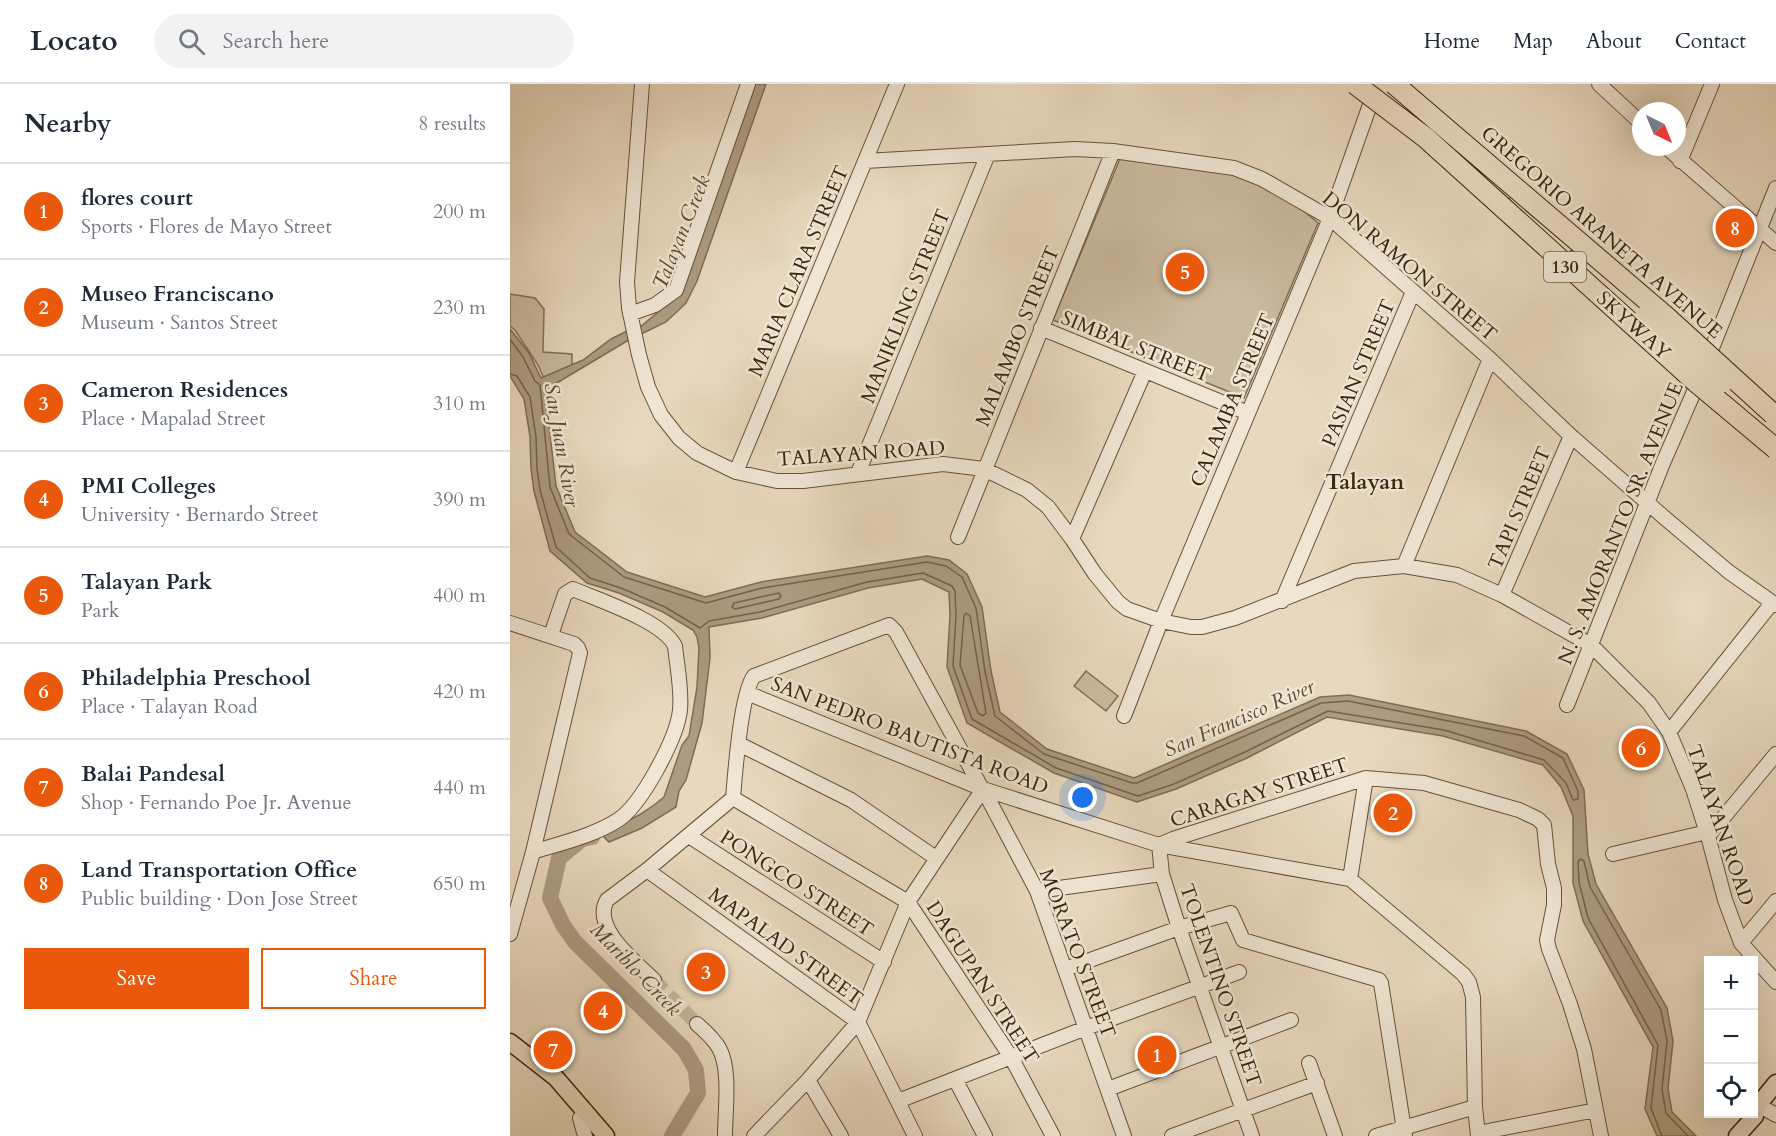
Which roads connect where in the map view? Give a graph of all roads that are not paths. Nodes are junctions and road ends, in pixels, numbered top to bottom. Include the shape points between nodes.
1 (642, 84) edge
2 (748, 84) edge
3 (897, 84) edge
4 (1354, 84) edge
5 (1395, 84) edge
6 (1401, 84) edge
7 (1712, 84) edge
8 (1603, 86) edge
9 (1376, 91) edge
10 (1632, 114) edge
11 (1113, 151) junction
12 (988, 154) junction
13 (1676, 156) edge
14 (1680, 160) junction
15 (865, 161) junction
16 (1776, 188) edge
17 (1329, 218) junction
18 (1760, 229) junction
19 (1776, 243) edge
20 (1413, 292) junction
21 (630, 314) junction
22 (1041, 328) junction
23 (1708, 358) junction
24 (1490, 359) junction
25 (1144, 371) junction
26 (1699, 382) junction
27 (1248, 413) junction
28 (1775, 415) edge
29 (1571, 436) junction
30 (1776, 451) edge
31 (984, 469) junction
32 (736, 472) junction
33 (858, 473) junction
34 (1648, 502) junction
35 (958, 537) dead end
36 (1072, 539) junction
37 (1404, 566) junction
38 (1502, 596) junction
39 (1282, 601) junction
40 (1774, 604) edge
41 (1161, 621) junction
42 (510, 623) edge
43 (550, 635) junction
44 (1591, 645) junction
45 (747, 693) junction
46 (1567, 705) dead end
47 (1124, 716) dead end
48 (1669, 732) junction
49 (739, 744) junction
50 (1776, 754) edge
51 (1366, 778) junction
52 (982, 788) junction
53 (733, 798) junction
54 (1707, 834) junction
55 (689, 836) junction
56 (1159, 845) junction
57 (533, 852) junction
58 (1613, 854) dead end
59 (936, 858) junction
60 (646, 870) junction
61 (1162, 874) junction
62 (1350, 879) junction
63 (1037, 891) junction
64 (1776, 901) edge
65 (908, 903) junction
66 (1179, 928) junction
67 (510, 934) edge
68 (1741, 942) junction
69 (884, 963) junction
70 (1065, 969) junction
71 (1239, 972) dead end
72 (654, 980) tunnel mouth
73 (1775, 980) edge
74 (1200, 987) junction
75 (1291, 1020) dead end
76 (858, 1022) junction
77 (697, 1024) tunnel mouth
78 (1086, 1028) junction
79 (510, 1042) edge
80 (1221, 1046) junction
81 (1011, 1057) junction
82 (1309, 1063) dead end
83 (955, 1079) junction
84 (808, 1080) junction
85 (1317, 1083) junction
86 (1776, 1083) edge
87 (1108, 1089) junction
88 (898, 1101) junction
89 (1758, 1102) edge
90 (1475, 1107) junction
91 (1244, 1110) junction
92 (1596, 1110) junction
93 (1758, 1110) edge
94 (586, 1111) junction
95 (1776, 1115) edge
96 (1742, 1118) edge
97 (1753, 1118) edge
98 (1405, 1132) edge
99 (1181, 1134) edge
100 (1478, 1135) edge
101 (585, 1136) edge
102 (606, 1136) edge
103 (725, 1136) edge
104 (754, 1136) edge
105 (841, 1136) edge
106 (915, 1136) edge
107 (985, 1136) edge
108 (1053, 1136) edge
109 (1124, 1136) edge
110 (1252, 1136) edge
111 (1335, 1136) edge
112 (1376, 1136) edge
113 (1601, 1136) edge
114 (1725, 1136) edge
115 (1737, 1136) edge

1 - 21 street, TALAYAN ROAD via 627,282
2 - 21 street via 676,290 655,305
3 - 15 street, MARIA CLARA STREET
4 - 9 main road, 130
4 - 30 highway, SKYWAY, bridge via 1426,138
5 - 28 highway, SKYWAY, bridge
6 - 23 main road, GREGORIO ARANETA AVENUE / 130 via 1612,266
7 - 14 street
8 - 10 street
9 - 17 street, CALAMBA STREET
9 - 26 main road, 130 via 1401,121
9 - 28 highway, bridge via 1564,243 1697,365
11 - 12 street, DON RAMON STREET
11 - 17 street, DON RAMON STREET via 1234,168 1270,183
11 - 22 street, MALAMBO STREET
12 - 15 street, DON RAMON STREET
12 - 33 street, MANIKLING STREET
13 - 14 street
14 - 18 street
15 - 32 street, MARIA CLARA STREET
16 - 18 street, N. S. AMORANTO SR. AVENUE
17 - 20 street, DON RAMON STREET
17 - 27 street, CALAMBA STREET
18 - 19 street
18 - 23 street, N. S. AMORANTO SR. AVENUE
20 - 24 street, DON RAMON STREET
20 - 39 street, PASIAN STREET
21 - 32 street, TALAYAN ROAD via 648,387 661,415 697,453
22 - 25 street, SIMBAL STREET
22 - 31 street, MALAMBO STREET
23 - 26 street, N. S. AMORANTO SR. AVENUE, bridge
23 - 28 main road, GREGORIO ARANETA AVENUE / 130
24 - 29 street, DON RAMON STREET
24 - 37 street
25 - 27 street, SIMBAL STREET
25 - 36 street
26 - 30 main road, 130
26 - 34 street, N. S. AMORANTO SR. AVENUE
27 - 41 street, CALAMBA STREET
29 - 34 street, DON RAMON STREET
29 - 38 street, TAPI STREET
31 - 33 street, TALAYAN ROAD via 943,464
31 - 35 street, MALAMBO STREET
31 - 36 street, TALAYAN ROAD via 1027,490 1048,507
32 - 33 street, TALAYAN ROAD via 785,481
34 - 40 street, DON RAMON STREET
34 - 44 street, N. S. AMORANTO SR. AVENUE
36 - 41 street, TALAYAN ROAD via 1118,602
37 - 38 street, TALAYAN ROAD via 1457,575
37 - 39 street, TALAYAN ROAD via 1354,572
38 - 44 street, TALAYAN ROAD
39 - 41 street, TALAYAN ROAD via 1202,627
40 - 48 street
41 - 47 street, CALAMBA STREET
42 - 43 street
43 - 57 street via 574,644 579,659
43 - 57 street via 566,594 573,589 652,624 675,646 680,708 667,747 641,797 627,813 588,835
44 - 46 street, N. S. AMORANTO SR. AVENUE
44 - 48 street, TALAYAN ROAD via 1649,704
45 - 49 street
45 - 52 street, SAN PEDRO BAUTISTA ROAD
45 - 52 street, MORATO STREET via 754,676 889,625
48 - 54 street, TALAYAN ROAD
49 - 53 street
49 - 59 street via 850,800
50 - 54 street
51 - 56 street, CARAGAY STREET
51 - 62 street
51 - 92 street, CARAGAY STREET via 1424,783 1518,810 1544,825 1554,888 1549,949 1584,1048
52 - 56 street, SAN PEDRO BAUTISTA ROAD
52 - 59 street
52 - 63 street, MORATO STREET
53 - 55 street
53 - 65 street, DAGUPAN STREET
54 - 58 street
54 - 68 street, TALAYAN ROAD
55 - 60 street
55 - 69 street, PONGCO STREET
56 - 61 street, TOLENTINO STREET
56 - 62 street, SAN PEDRO BAUTISTA ROAD
57 - 67 street
59 - 65 street
60 - 72 street via 607,900 603,914 609,933
60 - 76 street, MAPALAD STREET
61 - 63 street
61 - 66 street, TOLENTINO STREET
62 - 90 street, SAN PEDRO BAUTISTA ROAD via 1469,982 1473,997
63 - 70 street, MORATO STREET
64 - 68 street
65 - 69 street
65 - 81 street, DAGUPAN STREET
66 - 70 street
66 - 74 street, TOLENTINO STREET
66 - 98 street via 1231,912 1243,940 1379,980
68 - 73 street, TALAYAN ROAD
69 - 76 street
70 - 78 street, MORATO STREET
71 - 74 street
74 - 78 street
74 - 80 street, TOLENTINO STREET
75 - 80 street
76 - 84 street
76 - 88 street, MAPALAD STREET
77 - 103 street via 716,1043 723,1057
78 - 81 street
78 - 87 street, MORATO STREET
79 - 94 main road via 556,1078
80 - 87 street
80 - 91 street, TOLENTINO STREET
81 - 83 street
81 - 108 street, DAGUPAN STREET
82 - 85 street
83 - 88 street
83 - 107 street
84 - 104 street
84 - 105 street
85 - 91 street
85 - 111 street
86 - 89 main road
87 - 109 street, MORATO STREET
88 - 106 street, MAPALAD STREET
90 - 98 street
90 - 100 street, SAN PEDRO BAUTISTA ROAD
91 - 99 street
91 - 110 street, TOLENTINO STREET
92 - 100 street
92 - 113 street
93 - 95 street
94 - 101 street via 580,1118
94 - 102 main road
96 - 114 main road
97 - 115 main road
98 - 112 street

